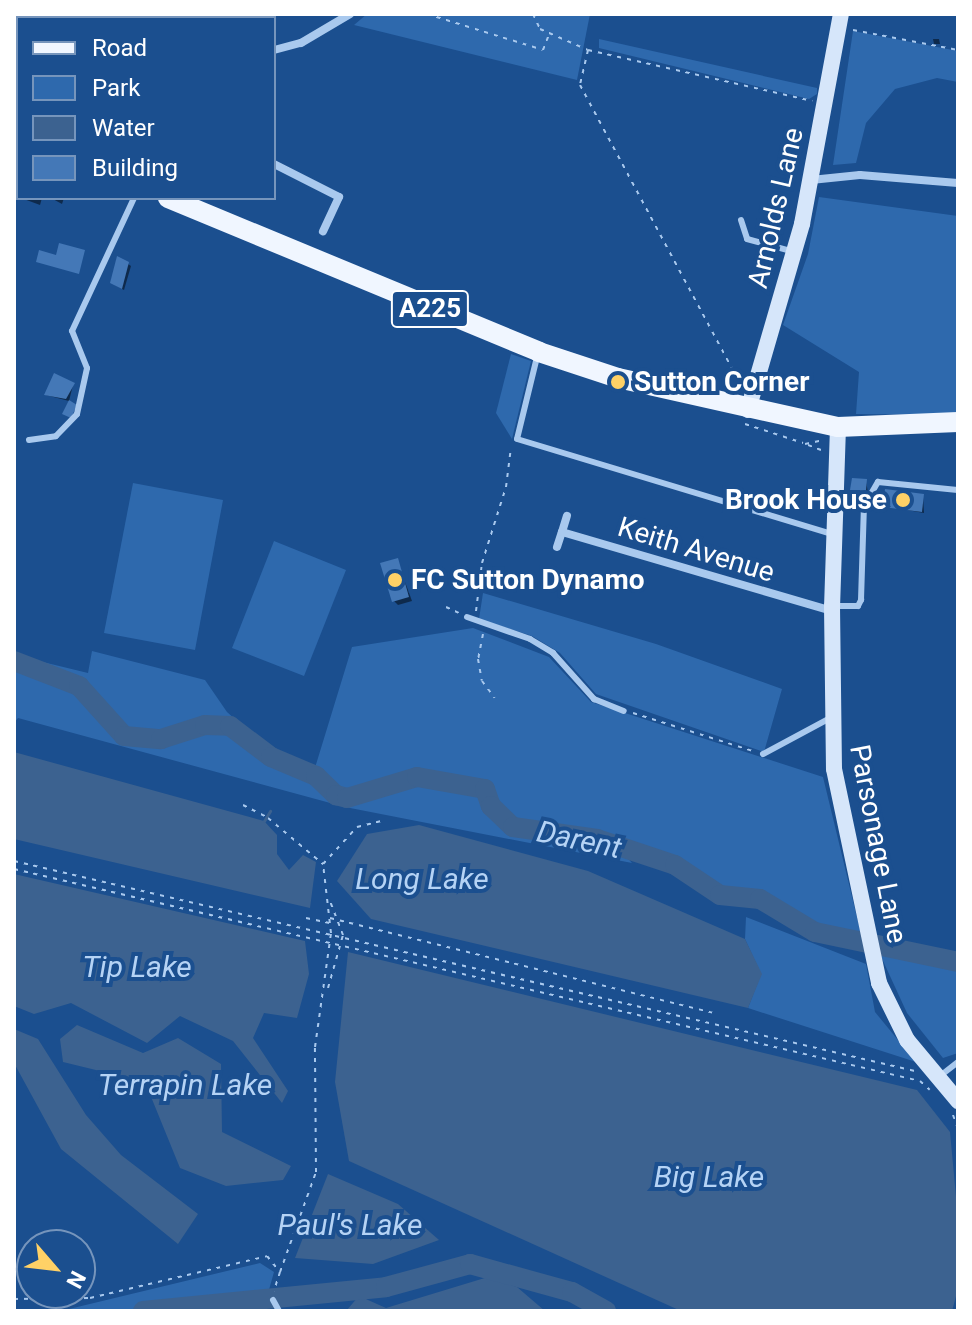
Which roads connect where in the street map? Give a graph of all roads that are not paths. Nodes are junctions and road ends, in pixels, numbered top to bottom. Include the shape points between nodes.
1 (350, 14) edge
2 (840, 20) edge
3 (276, 49) edge
4 (276, 165) edge
5 (811, 180) junction
6 (958, 183) edge
7 (133, 200) edge
8 (173, 200) edge
9 (741, 220) dead end
10 (323, 232) dead end
11 (795, 252) junction
12 (539, 352) junction
13 (742, 415) junction
14 (958, 422) edge
15 (838, 427) junction
16 (29, 440) dead end
17 (958, 490) edge
18 (567, 516) dead end
19 (562, 532) junction
20 (834, 535) junction
21 (557, 547) dead end
22 (832, 608) junction
23 (471, 619) road end
24 (624, 711) road end
25 (831, 718) junction
26 (763, 754) road end
27 (958, 1062) edge
28 (940, 1076) junction
29 (954, 1105) edge
30 (273, 1300) dead end
31 (279, 1311) edge

1 - 3 street via 301,43
2 - 5 street, Arnolds Lane
4 - 10 street via 339,197
5 - 6 street via 860,175
5 - 11 street, Arnolds Lane
7 - 16 lane via 72,331 87,368 77,414 56,436
8 - 12 main road, A225
9 - 11 lane via 747,239
11 - 13 street, Arnolds Lane
12 - 13 main road, A225
12 - 20 lane via 515,436
13 - 15 main road, A225
14 - 15 main road, A225
15 - 20 street, Parsonage Lane
17 - 22 lane via 878,482 864,506 861,600 858,606
18 - 19 street
19 - 21 street
19 - 22 street, Keith Avenue
20 - 22 street, Parsonage Lane
22 - 25 street, Parsonage Lane
23 - 24 lane via 530,639 553,653 594,699
25 - 26 lane
25 - 28 street, Parsonage Lane via 836,781 873,963 891,1013
27 - 28 lane
28 - 29 street, Parsonage Lane
30 - 31 lane

